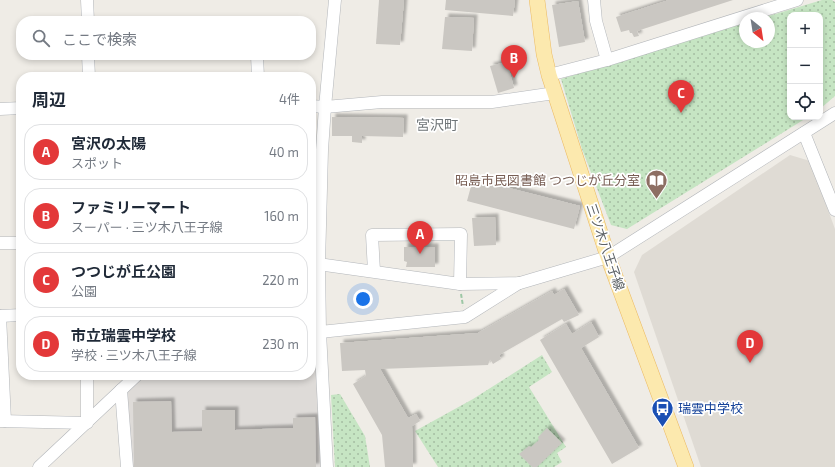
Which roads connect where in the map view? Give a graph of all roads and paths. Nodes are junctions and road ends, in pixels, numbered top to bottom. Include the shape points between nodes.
1 (87, 0) edge
2 (335, 0) edge
3 (536, 0) edge
4 (594, 0) edge
5 (797, 0) edge
6 (88, 16) edge
7 (88, 60) edge
8 (258, 60) edge
9 (607, 60) junction
10 (89, 72) edge
11 (258, 72) edge
12 (549, 75) junction
13 (555, 93) junction
14 (316, 106) edge
15 (325, 107) junction
16 (16, 108) edge
17 (0, 109) edge
18 (835, 113) edge
19 (804, 134) junction
20 (317, 150) edge
21 (835, 210) edge
22 (316, 236) edge
23 (0, 243) edge
24 (16, 243) edge
25 (608, 257) junction
26 (316, 263) edge
27 (374, 271) junction
28 (316, 277) edge
29 (520, 283) junction
30 (460, 284) junction
31 (16, 315) edge
32 (0, 316) edge
33 (465, 317) junction
34 (320, 332) junction
35 (87, 380) edge
36 (132, 380) edge
37 (122, 390) junction
38 (2, 421) edge
39 (87, 423) junction
40 (39, 467) edge
41 (127, 467) edge
42 (327, 467) edge
43 (686, 467) edge

1 - 6 street
2 - 15 street
3 - 12 main road, 三ツ木八王子線
4 - 9 street via 596,20
5 - 9 street
7 - 10 street
8 - 11 street
9 - 12 street
12 - 13 main road, 三ツ木八王子線
13 - 15 street via 492,102 382,102
13 - 25 main road, 三ツ木八王子線
14 - 15 street
15 - 20 street
16 - 17 street
18 - 19 street
19 - 21 street
19 - 25 street
20 - 22 street
23 - 24 street
25 - 29 street
25 - 43 main road, 三ツ木八王子線
26 - 27 street
27 - 30 street
27 - 30 street via 372,235 462,234
28 - 34 street
29 - 30 street
29 - 33 street
30 - 33 path
31 - 32 street
32 - 38 street
33 - 34 street
34 - 42 street
35 - 39 street
36 - 37 street
37 - 39 street
37 - 41 street
38 - 39 street
39 - 40 street

